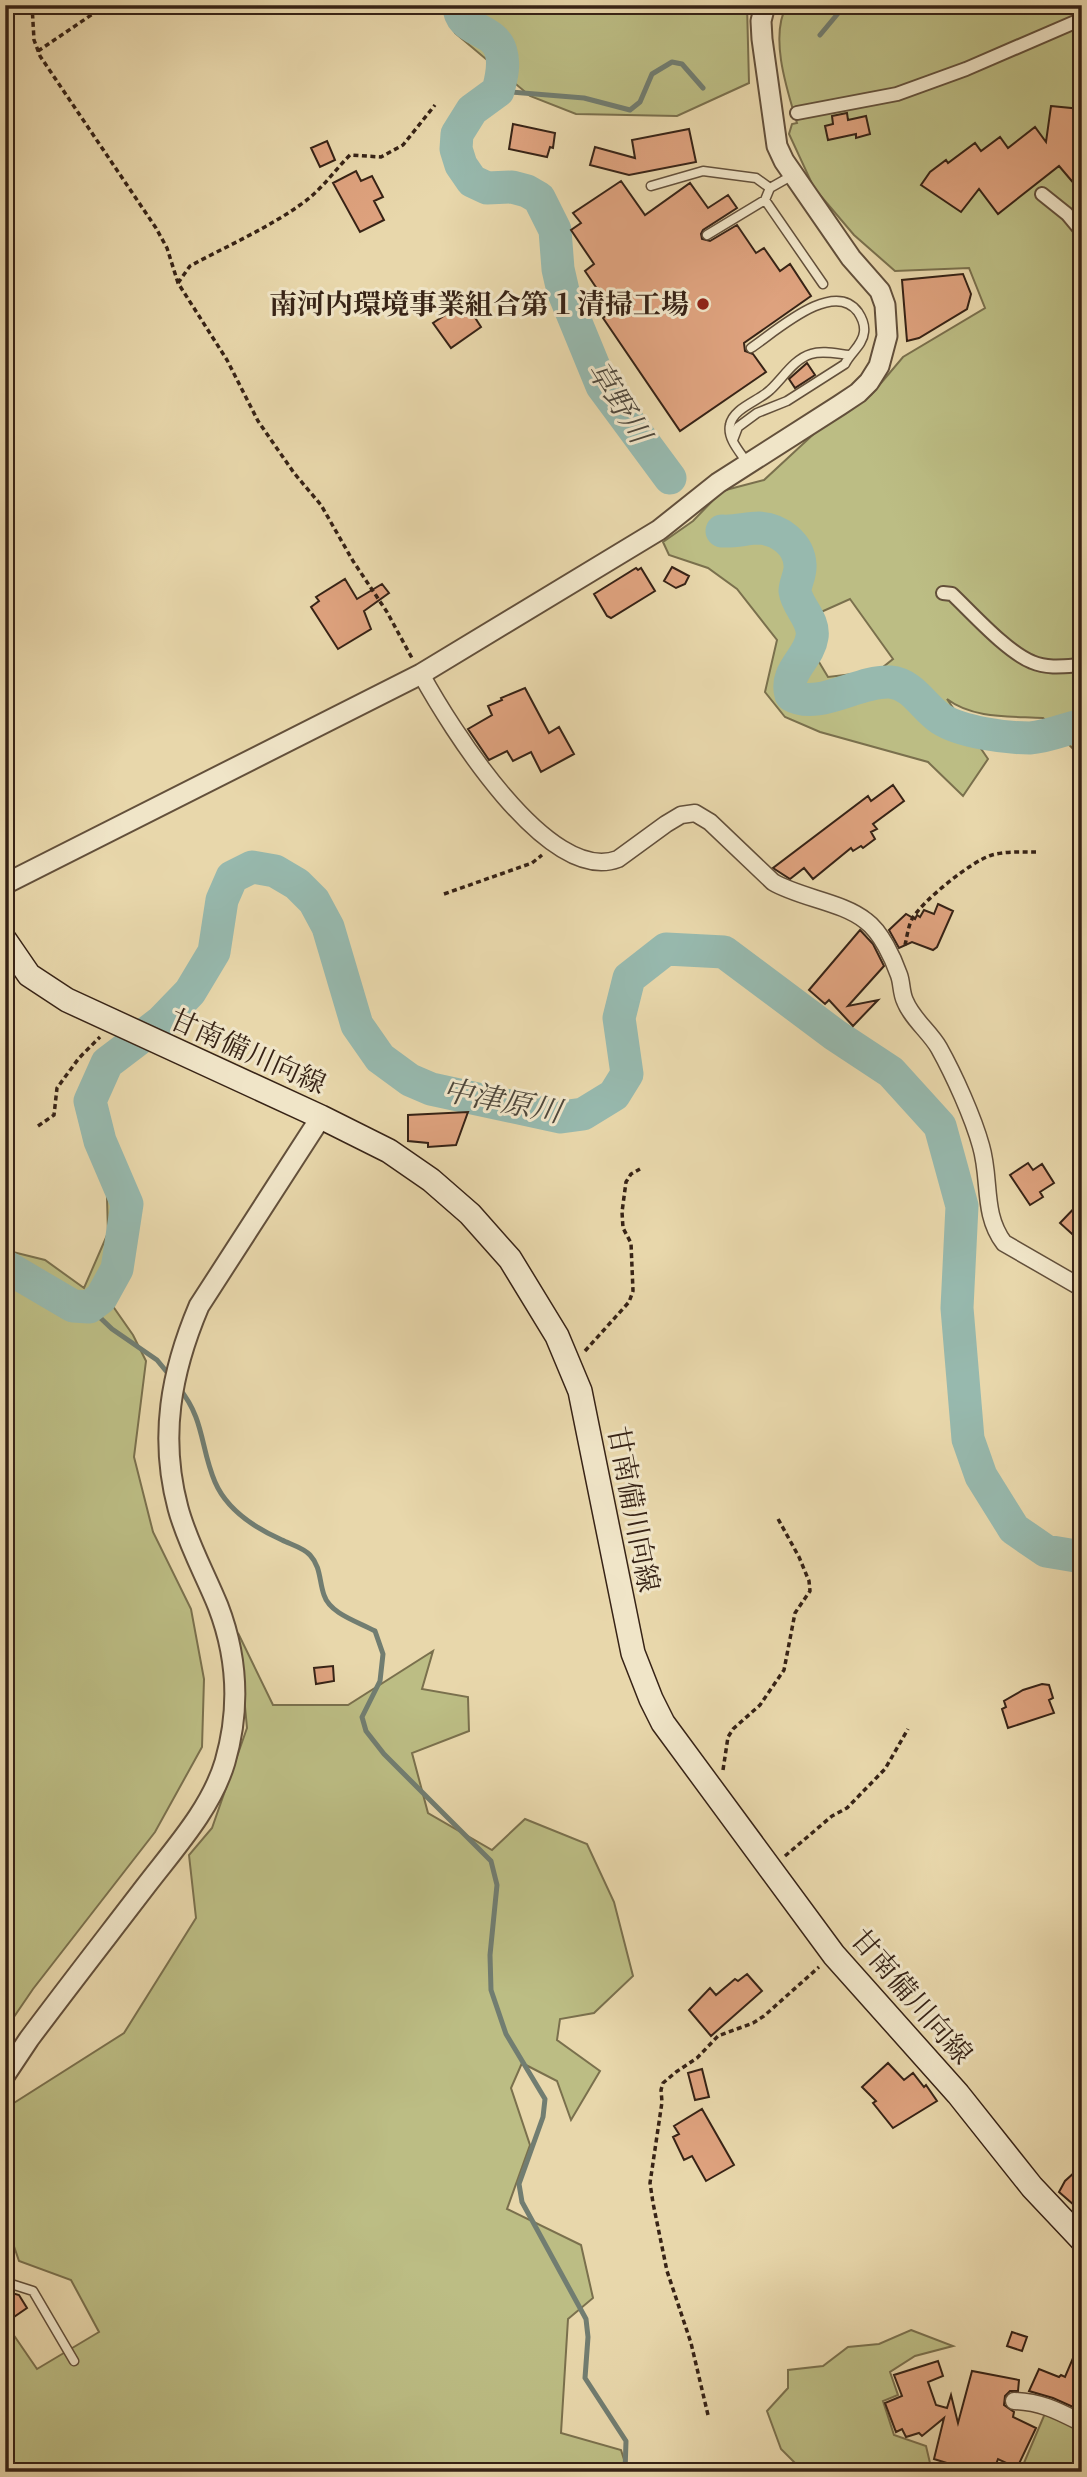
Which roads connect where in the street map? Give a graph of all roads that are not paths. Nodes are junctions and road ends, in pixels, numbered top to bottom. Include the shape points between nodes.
1 (765, 5) edge
2 (1082, 19) edge
3 (797, 113) dead end
4 (793, 175) junction
5 (651, 186) dead end
6 (770, 188) junction
7 (1042, 194) dead end
8 (765, 200) junction
9 (1082, 232) edge
10 (707, 235) dead end
11 (823, 284) dead end
12 (751, 348) dead end
13 (849, 355) junction
14 (733, 440) junction
15 (748, 464) junction
16 (943, 593) dead end
17 (1082, 665) edge
18 (421, 674) junction
19 (5, 884) edge
20 (5, 940) edge
21 (321, 1117) junction
22 (1082, 1288) edge
23 (5, 2075) edge
24 (1082, 2240) edge
25 (5, 2283) edge
26 (74, 2361) dead end
27 (1014, 2401) dead end
28 (1082, 2423) edge

1 - 4 street via 762,39 777,146
2 - 3 street via 897,93
4 - 6 lane
4 - 15 street via 880,291 887,336 878,366 858,393
5 - 6 lane via 703,172 756,178
6 - 8 lane
7 - 9 street
8 - 10 lane
8 - 11 lane
12 - 13 lane via 817,303 832,300 855,308 863,320 864,333
13 - 14 lane via 845,364 787,401 748,419
13 - 14 lane via 811,354 793,365 769,391 733,418
14 - 15 lane
15 - 18 street via 659,530
16 - 17 street via 952,594 1033,663
18 - 19 street
18 - 22 street via 498,790 529,824 560,847 606,864 681,815 695,813 773,882 866,920 899,975 904,1000 938,1046 981,1146 995,1231 1004,1243
20 - 21 main road, 甘南備川向線 via 29,975 67,1000
21 - 23 street via 199,1306 180,1353 169,1411 178,1506 229,1639 237,1695 224,1765 197,1818
21 - 24 main road, 甘南備川向線 via 362,1136 431,1180 470,1214 526,1282 580,1391 633,1653 663,1723 834,1955
25 - 26 lane via 33,2291
27 - 28 street via 1033,2401

